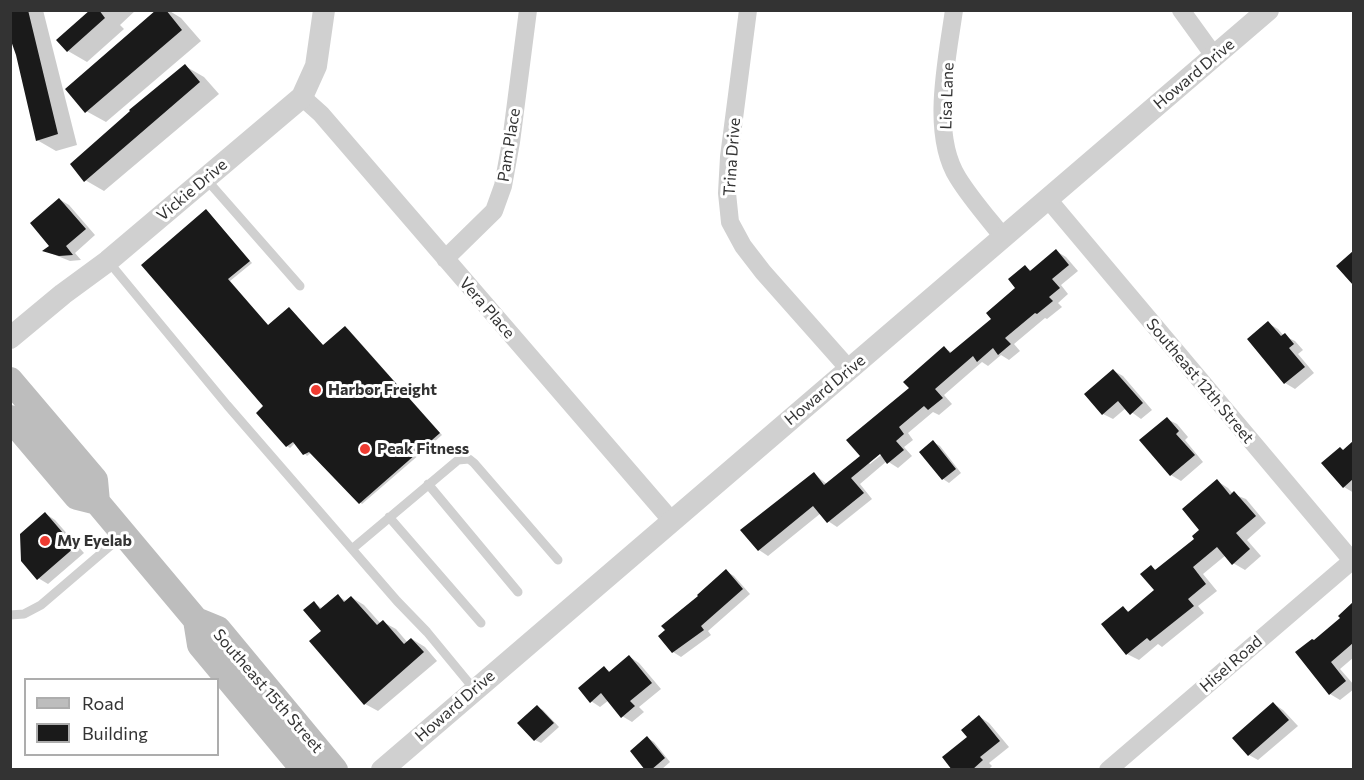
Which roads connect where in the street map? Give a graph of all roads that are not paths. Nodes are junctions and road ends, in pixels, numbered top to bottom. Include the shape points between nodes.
1 (324, 10) edge
2 (528, 10) edge
3 (748, 10) edge
4 (954, 10) edge
5 (1181, 10) edge
6 (1268, 10) edge
7 (1215, 57) junction
8 (302, 97) junction
9 (206, 179) junction
10 (1047, 198) junction
11 (1003, 237) junction
12 (445, 259) junction
13 (108, 261) junction
14 (300, 286) dead end
15 (10, 338) edge
16 (849, 369) junction
17 (10, 380) edge
18 (12, 424) edge
19 (428, 484) junction
20 (97, 502) junction
21 (389, 517) junction
22 (672, 520) junction
23 (124, 534) junction
24 (352, 549) junction
25 (558, 560) dead end
26 (1353, 561) edge
27 (518, 592) dead end
28 (10, 615) edge
29 (196, 620) junction
30 (481, 623) dead end
31 (474, 689) junction
32 (304, 770) edge
33 (334, 770) edge
34 (382, 770) edge
35 (1108, 770) edge

1 - 8 street, Vickie Drive via 316,66
2 - 12 street, Pam Place via 503,186 494,211
3 - 16 street, Trina Drive via 729,157 730,222 763,272
4 - 11 street, Lisa Lane via 943,118 948,152 957,177
5 - 7 street
6 - 7 street, Howard Drive
7 - 10 street, Howard Drive
8 - 9 street, Vickie Drive
8 - 12 street, Vera Place
9 - 13 street, Vickie Drive
9 - 14 lane
10 - 11 street, Howard Drive
10 - 26 street, Southeast 12th Street
11 - 16 street, Howard Drive
12 - 22 street, Vera Place
13 - 15 street, Vickie Drive
13 - 24 lane
16 - 22 street, Howard Drive
17 - 20 main road, Southeast 15th Street via 94,480
18 - 20 main road, Southeast 15th Street via 77,497
19 - 21 lane
19 - 25 lane via 458,460 469,459
19 - 27 lane
20 - 23 main road, Southeast 15th Street
21 - 24 lane
21 - 30 lane
22 - 31 street, Howard Drive
23 - 28 lane via 41,605 24,614
23 - 29 main road, Southeast 15th Street
24 - 31 lane
26 - 35 street, Hisel Road
29 - 32 main road, Southeast 15th Street via 200,645
29 - 33 main road, Southeast 15th Street via 218,628
31 - 34 street, Howard Drive

